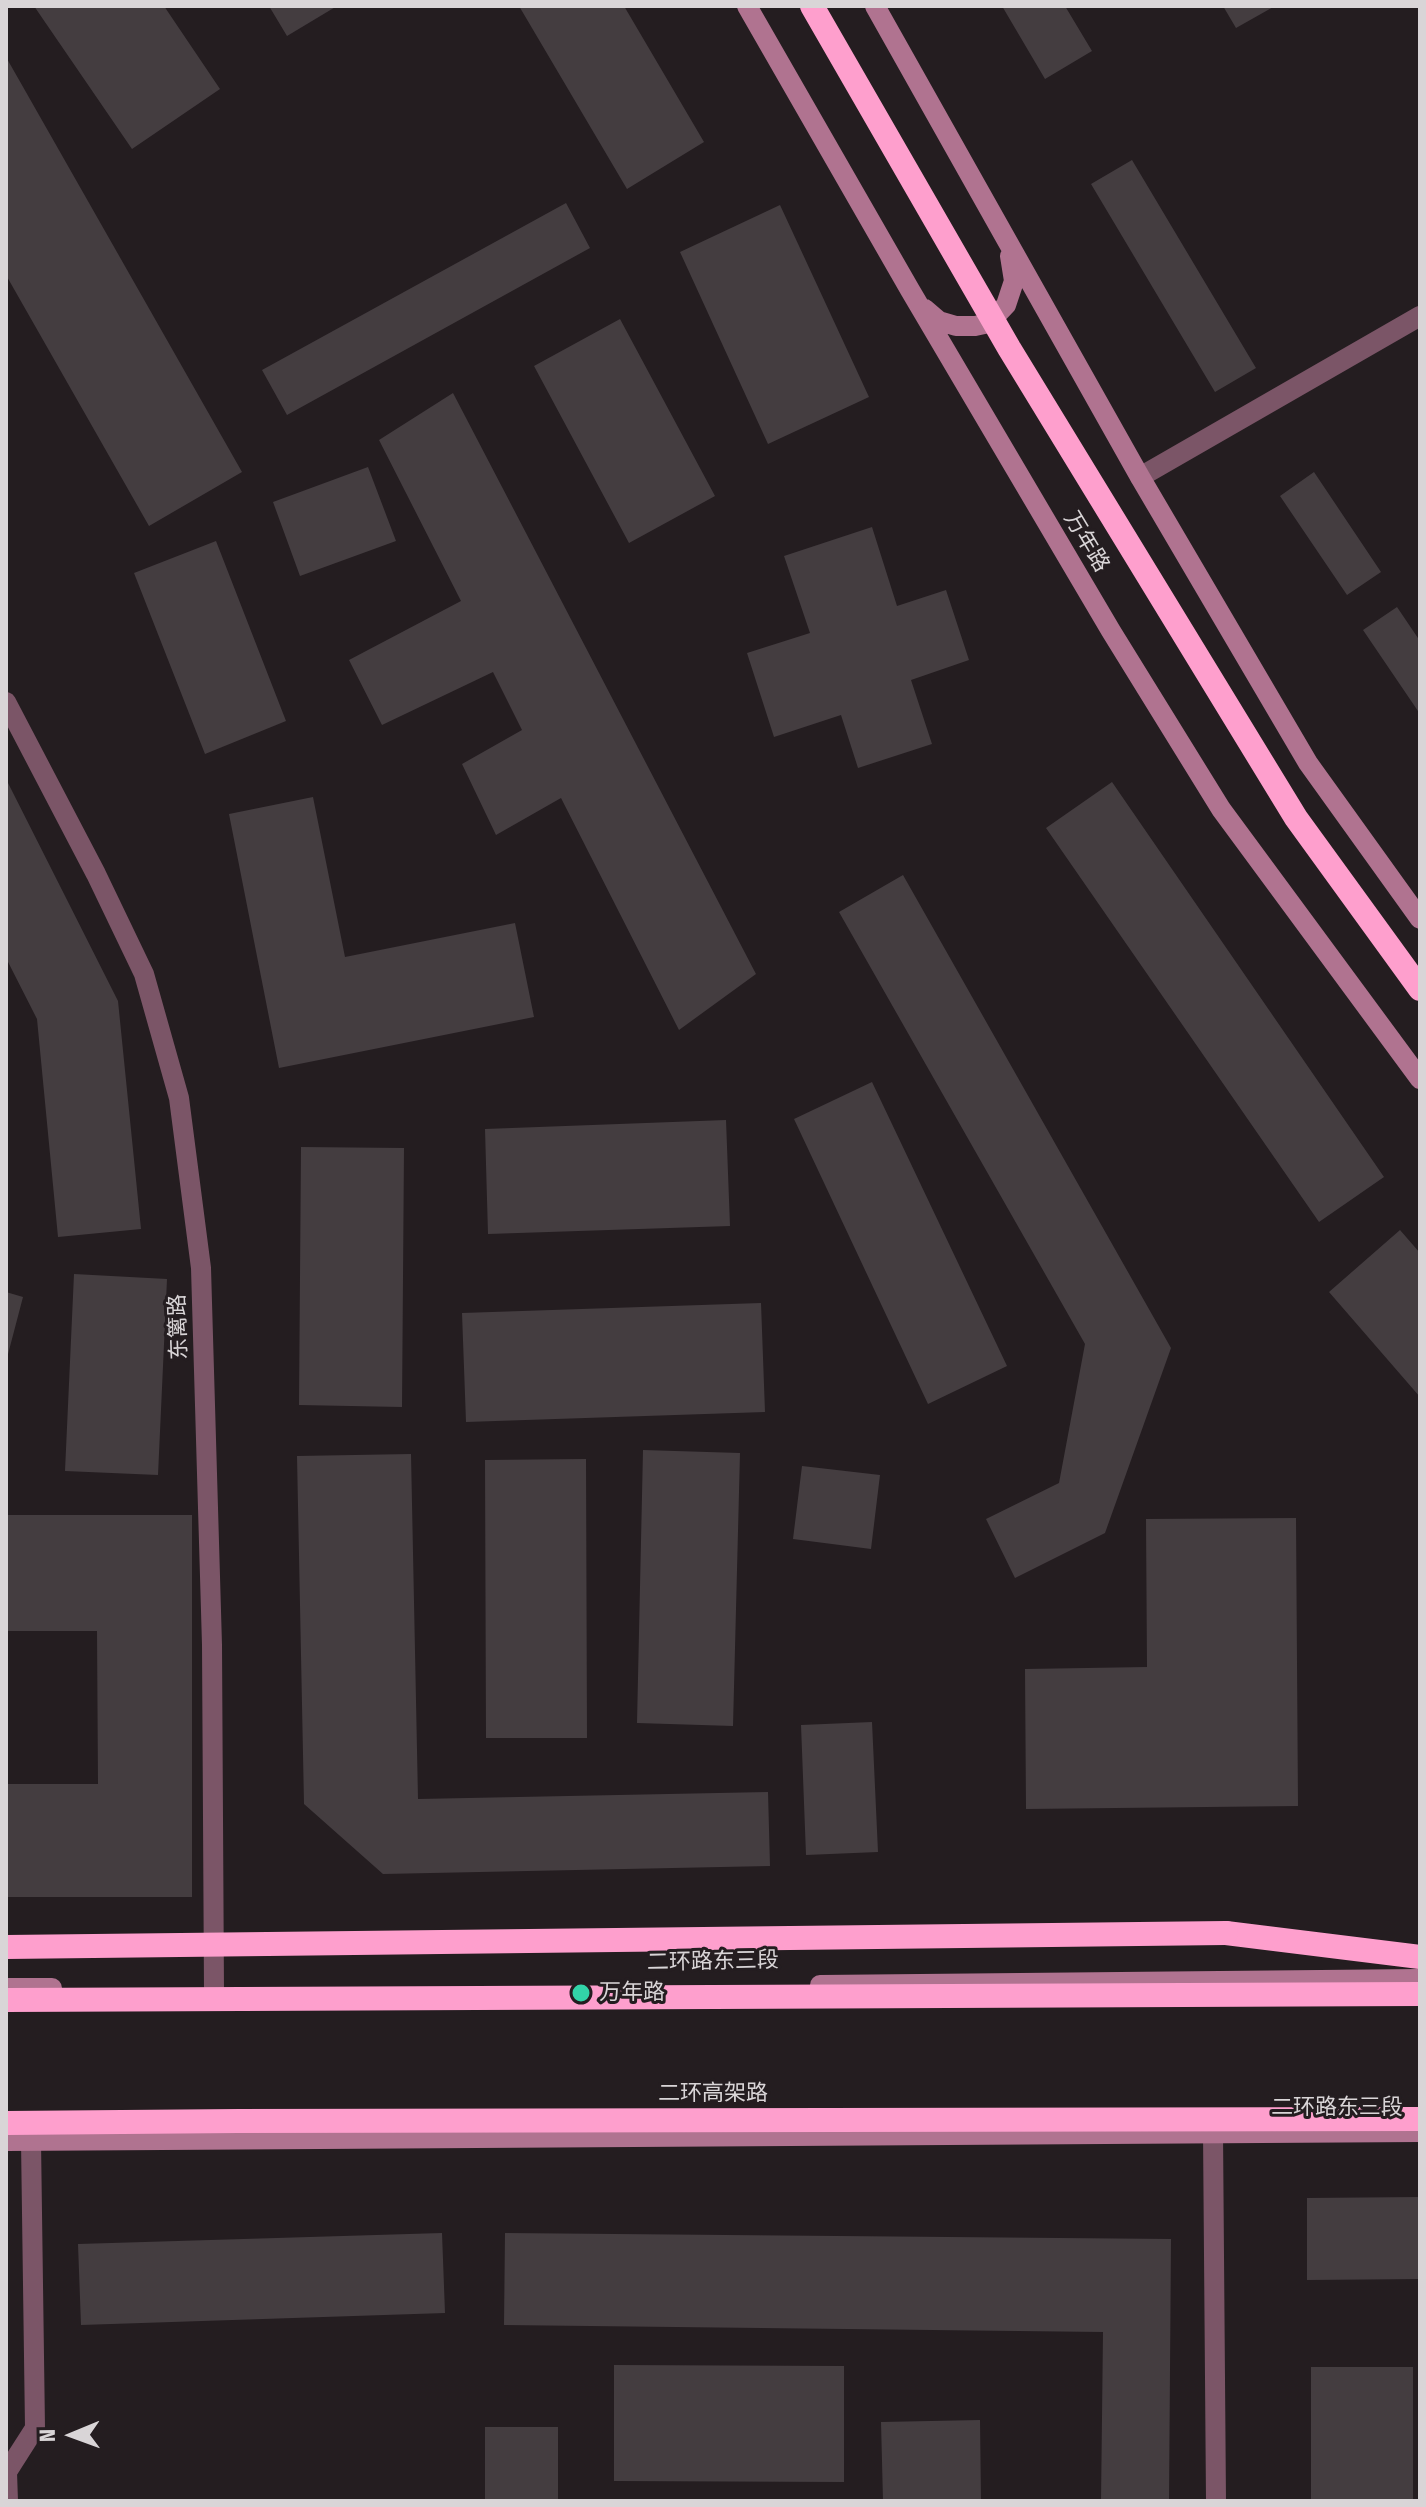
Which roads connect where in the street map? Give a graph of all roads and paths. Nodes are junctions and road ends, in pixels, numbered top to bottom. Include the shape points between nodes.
1 (747, 6) edge
2 (812, 6) edge
3 (875, 6) edge
4 (1004, 234) junction
5 (910, 290) junction
6 (1420, 316) edge
7 (1140, 477) junction
8 (6, 702) edge
9 (1420, 919) edge
10 (1420, 989) edge
11 (1420, 1079) edge
12 (6, 1947) edge
13 (1420, 1957) edge
14 (1420, 1979) edge
15 (6, 1988) edge
16 (214, 1991) junction
17 (1420, 1994) edge
18 (6, 2000) edge
19 (6, 2123) edge
20 (1417, 2123) edge
21 (1213, 2132) junction
22 (6, 2141) edge
23 (31, 2141) junction
24 (8, 2501) edge
25 (1216, 2501) edge

1 - 5 main road, 万年路
2 - 10 highway, bridge via 1009,348 1296,818
3 - 4 main road
4 - 5 main road via 1014,281 1006,305 989,323 956,326 939,321
4 - 7 main road
5 - 11 main road, 万年路 via 1221,809
6 - 7 street
7 - 9 main road via 1308,763
8 - 16 street, 东篱路 via 144,974 179,1098 201,1268 212,1645
12 - 13 highway, bridge via 1226,1933
14 - 16 main road, 二环路东三段
15 - 16 main road, 二环路东三段
17 - 18 highway
19 - 20 highway, 二环高架路
20 - 21 main road, 二环路东三段
21 - 23 main road, 二环路东三段
21 - 25 street
22 - 23 main road, 二环路东三段
23 - 24 street via 35,2428 7,2472

